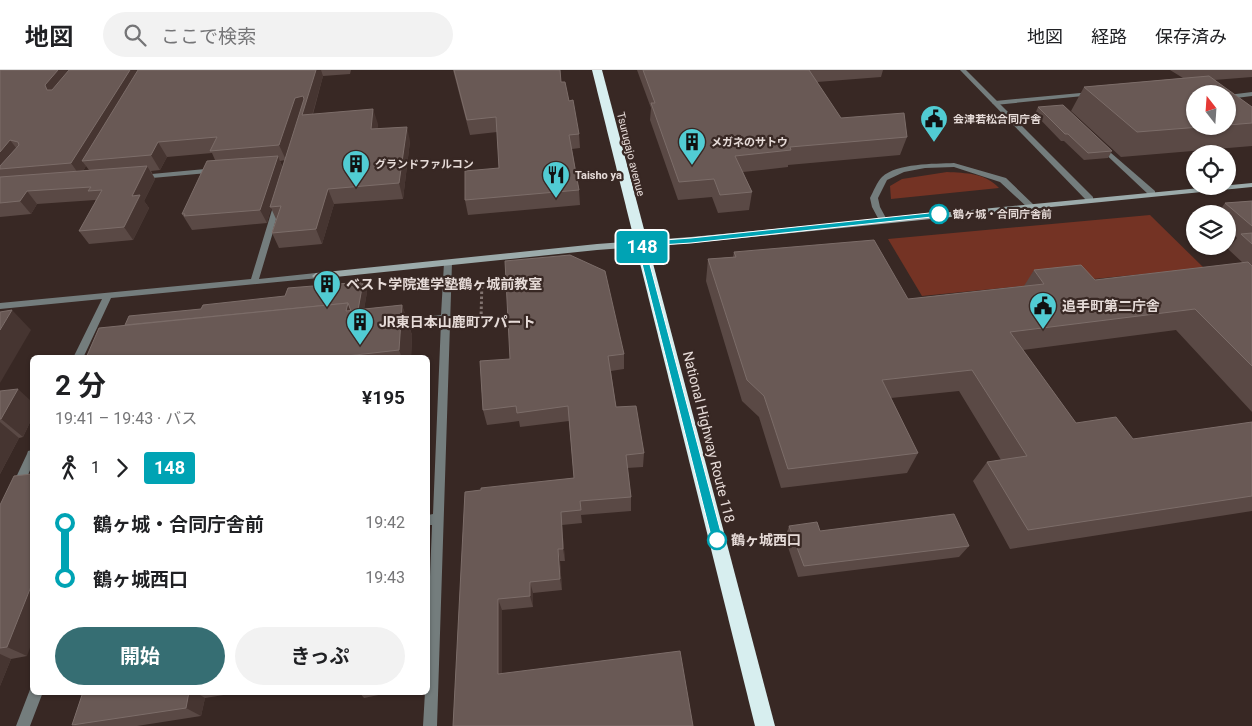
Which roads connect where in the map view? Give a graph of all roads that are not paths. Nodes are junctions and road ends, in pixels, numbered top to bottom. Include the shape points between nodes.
1 (597, 70) edge
2 (963, 70) edge
3 (1102, 93) edge
4 (1252, 94) edge
5 (1236, 96) edge
6 (1049, 98) junction
7 (995, 103) junction
8 (1057, 104) edge
9 (1092, 138) edge
10 (221, 170) edge
11 (132, 177) edge
12 (1252, 185) edge
13 (282, 190) edge
14 (1152, 193) junction
15 (1090, 199) junction
16 (1031, 206) junction
17 (883, 220) junction
18 (641, 244) junction
19 (448, 263) junction
20 (316, 276) joint
21 (254, 282) junction
22 (108, 296) junction
23 (0, 306) edge
24 (446, 318) junction
25 (387, 324) edge
26 (79, 355) edge
27 (30, 458) edge
28 (12, 497) edge
29 (433, 519) edge
30 (35, 695) edge
31 (23, 726) edge
32 (430, 726) edge
33 (765, 726) edge

1 - 18 highway, Tsurugajo avenue
2 - 7 street
3 - 6 street
4 - 5 street
6 - 7 street
6 - 8 street
7 - 15 street
9 - 14 street
10 - 11 street
12 - 14 street
13 - 21 street
14 - 15 street
15 - 16 street
16 - 17 street
16 - 17 street via 1003,180 954,165 925,166 902,170 884,179 874,198
17 - 18 street
18 - 19 street
18 - 33 highway, National Highway Route 118
19 - 20 street
19 - 24 street
20 - 21 street
21 - 22 street
22 - 23 street
22 - 26 street
24 - 25 street
24 - 29 street
27 - 28 street
29 - 32 street
30 - 31 street

